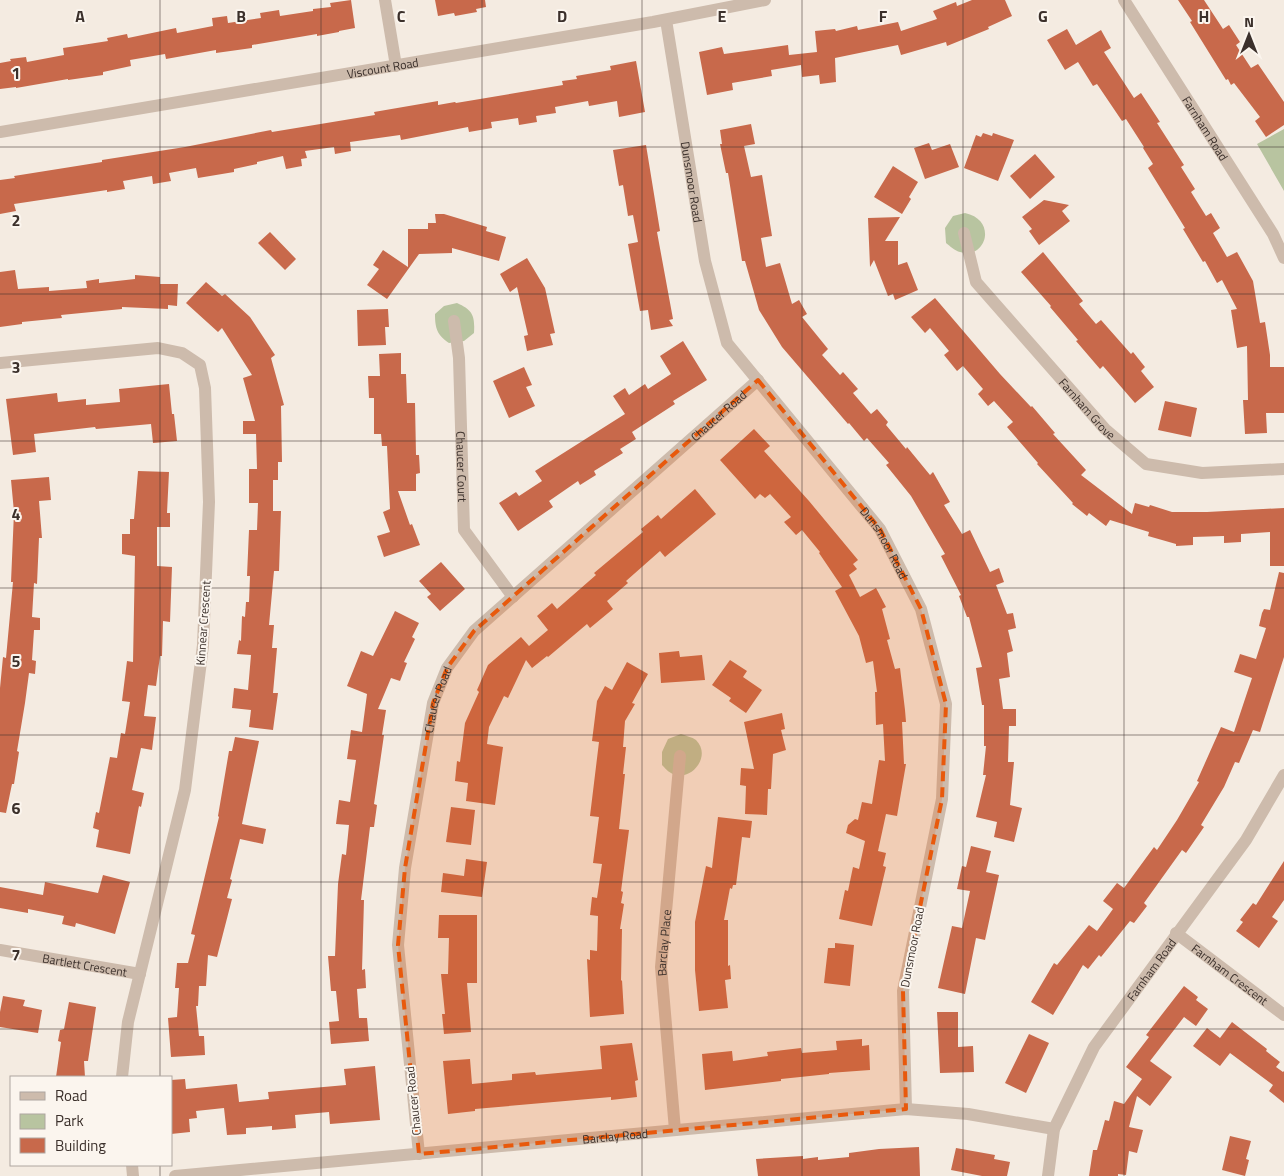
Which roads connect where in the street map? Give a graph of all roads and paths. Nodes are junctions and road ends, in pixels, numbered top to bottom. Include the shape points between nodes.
1 (385, 0) edge
2 (765, 0) edge
3 (1124, 0) edge
4 (666, 20) junction
5 (396, 66) junction
6 (0, 132) edge
7 (964, 233) dead end
8 (1284, 258) edge
9 (454, 321) dead end
10 (0, 363) edge
11 (758, 380) junction
12 (1284, 469) edge
13 (513, 597) junction
14 (680, 756) dead end
15 (1284, 775) edge
16 (1176, 933) junction
17 (0, 950) edge
18 (140, 974) junction
19 (1284, 1015) edge
20 (122, 1076) edge
21 (906, 1109) junction
22 (1054, 1129) junction
23 (676, 1130) junction
24 (419, 1154) junction
25 (175, 1176) edge
26 (1048, 1176) edge

1 - 5 street
2 - 4 street, Viscount Road
3 - 8 street, Farnham Road via 1273,234
4 - 5 street, Viscount Road
4 - 11 street, Dunsmoor Road via 705,261 727,343
5 - 6 street, Viscount Road
7 - 12 street, Farnham Grove via 976,282 1105,429 1146,464 1202,473
9 - 13 street, Chaucer Court via 459,358 464,530
10 - 18 street, Kinnear Crescent via 158,348 182,353 200,365 205,388 209,502 203,645 185,790
11 - 13 street, Chaucer Road
11 - 21 street, Dunsmoor Road via 880,529 921,608 946,704 942,799 903,991
13 - 24 street, Chaucer Road via 474,632 447,668 433,703 406,868 398,945
14 - 23 street, Barclay Place via 661,966
15 - 16 street, Farnham Road via 1246,840
16 - 19 street, Farnham Crescent
16 - 22 street, Farnham Road via 1094,1047
17 - 18 street, Bartlett Crescent
18 - 20 street, Kinnear Crescent via 128,1022
21 - 22 street, Barclay Road via 968,1114
21 - 23 street, Barclay Road
22 - 26 street, Farnham Road
23 - 24 street, Barclay Road
24 - 25 street, Barclay Road

